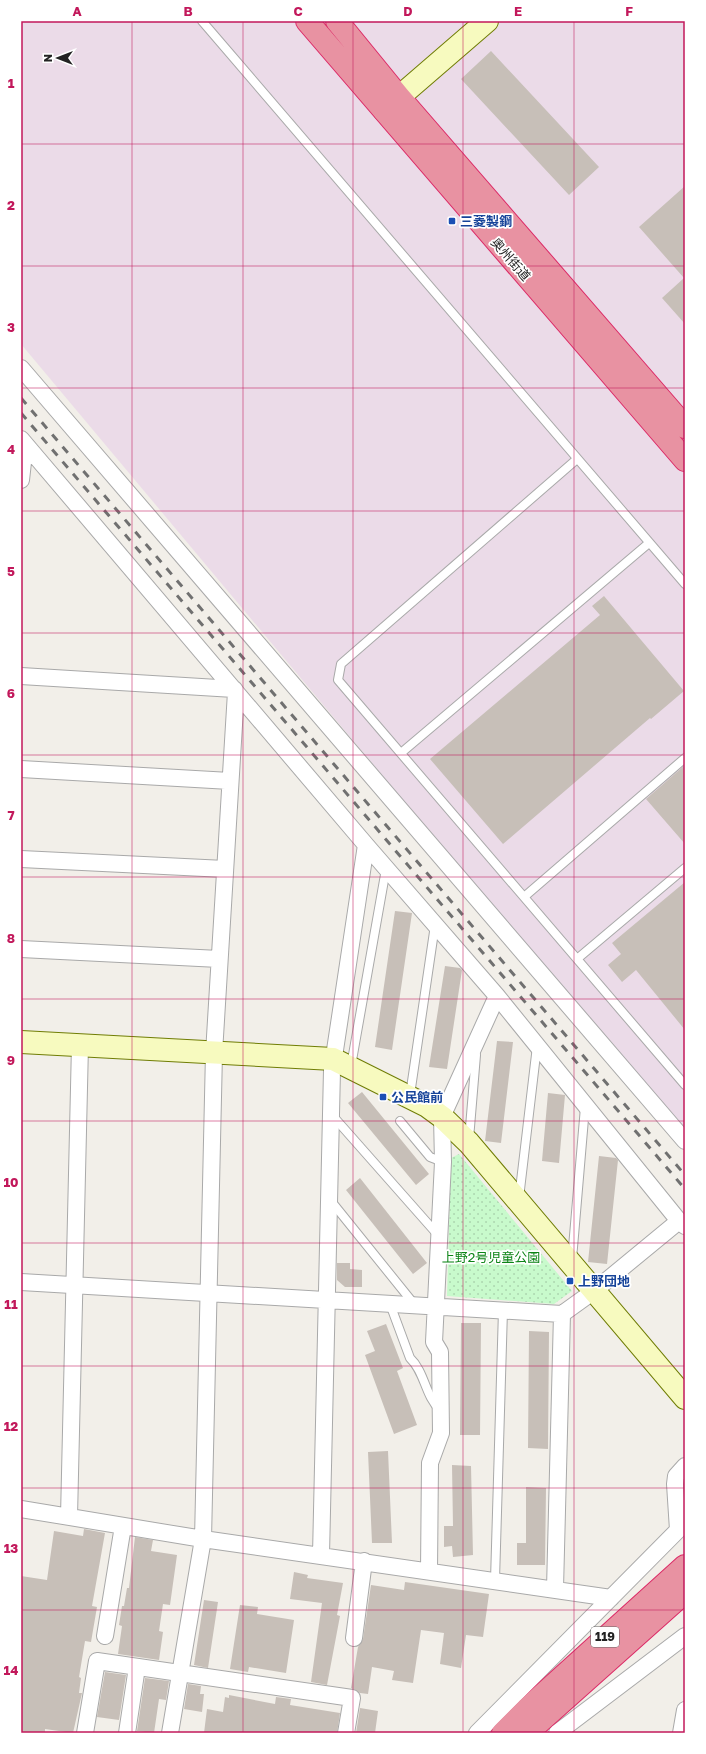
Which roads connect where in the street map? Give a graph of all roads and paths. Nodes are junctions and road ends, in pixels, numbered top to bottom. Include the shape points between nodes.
1 (202, 21) edge
2 (307, 21) edge
3 (337, 21) edge
4 (487, 21) edge
5 (391, 104) junction
6 (21, 368) edge
7 (685, 428) edge
8 (23, 441) edge
9 (577, 459) junction
10 (685, 460) edge
11 (21, 480) edge
12 (649, 543) junction
13 (685, 584) edge
14 (21, 676) edge
15 (234, 689) junction
16 (401, 753) junction
17 (685, 758) edge
18 (21, 768) edge
19 (230, 781) junction
20 (366, 845) junction
21 (21, 859) edge
22 (386, 868) junction
23 (685, 868) edge
24 (225, 869) junction
25 (524, 897) junction
26 (435, 924) junction
27 (21, 949) edge
28 (219, 959) junction
29 (577, 959) junction
30 (497, 996) junction
31 (477, 1040) junction
32 (21, 1042) edge
33 (80, 1045) junction
34 (537, 1045) junction
35 (214, 1052) junction
36 (342, 1064) junction
37 (685, 1085) edge
38 (410, 1098) junction
39 (585, 1105) junction
40 (331, 1113) junction
41 (442, 1117) junction
42 (400, 1121) dead end
43 (685, 1142) edge
44 (468, 1144) junction
45 (443, 1162) junction
46 (329, 1198) junction
47 (519, 1203) junction
48 (682, 1223) edge
49 (440, 1238) junction
50 (571, 1264) junction
51 (21, 1282) edge
52 (75, 1286) junction
53 (594, 1291) junction
54 (209, 1292) junction
55 (327, 1300) junction
56 (390, 1304) junction
57 (414, 1305) junction
58 (437, 1306) junction
59 (503, 1310) junction
60 (562, 1314) junction
61 (685, 1398) edge
62 (440, 1411) junction
63 (685, 1466) edge
64 (21, 1509) edge
65 (69, 1517) junction
66 (123, 1526) junction
67 (682, 1527) edge
68 (203, 1539) junction
69 (685, 1551) edge
70 (321, 1555) junction
71 (364, 1561) junction
72 (685, 1566) edge
73 (429, 1571) junction
74 (495, 1580) junction
75 (555, 1589) junction
76 (685, 1592) edge
77 (611, 1598) junction
78 (685, 1609) edge
79 (621, 1623) junction
80 (105, 1636) dead end
81 (685, 1636) edge
82 (354, 1638) dead end
83 (137, 1667) junction
84 (180, 1673) junction
85 (685, 1710) edge
86 (541, 1729) edge
87 (85, 1733) edge
88 (127, 1733) edge
89 (170, 1733) edge
90 (346, 1733) edge
91 (477, 1733) edge
92 (503, 1733) edge
93 (681, 1733) edge

1 - 9 lane
2 - 5 highway, 奥州街道
3 - 5 highway, 奥州街道
4 - 5 street
5 - 7 highway, 奥州街道
5 - 10 highway, 奥州街道
6 - 43 street
8 - 11 street
8 - 15 street
9 - 12 lane
9 - 16 lane via 341,664 338,680
12 - 13 lane
12 - 16 lane
14 - 15 street
15 - 19 street via 236,692
15 - 20 street
16 - 25 lane
17 - 25 lane
18 - 19 street
19 - 24 street
20 - 22 street
20 - 36 street
21 - 24 street
22 - 26 street
22 - 36 lane
23 - 29 lane
24 - 28 street
25 - 29 lane
26 - 30 street
26 - 38 lane
27 - 28 street
28 - 35 street
29 - 37 lane
30 - 31 street
30 - 34 street
31 - 41 street
31 - 44 lane
32 - 33 street
33 - 35 street
33 - 52 street
34 - 39 street
34 - 47 lane
35 - 36 street
35 - 54 street
36 - 38 street
36 - 40 street
38 - 41 street
39 - 48 street
39 - 50 lane
40 - 46 street
40 - 49 lane
41 - 44 street
41 - 45 street
42 - 45 lane via 430,1157
44 - 47 street
45 - 49 street
46 - 55 street
46 - 57 lane
47 - 50 street
48 - 53 street
49 - 58 street
50 - 53 street
51 - 52 street
52 - 54 street
52 - 65 street
53 - 60 street
53 - 61 street
54 - 55 street
54 - 68 street
55 - 56 street
55 - 70 street
56 - 57 street
56 - 62 lane via 410,1358 416,1364 433,1404
57 - 58 street
58 - 59 street
58 - 62 street via 434,1342 440,1352
59 - 60 street
59 - 74 lane
60 - 75 street
62 - 73 street via 441,1433 430,1463
63 - 67 street via 676,1476 675,1484
64 - 65 street
65 - 66 street
66 - 68 street
66 - 80 street
67 - 77 street
68 - 70 street
68 - 84 street
69 - 79 highway
70 - 71 street
71 - 73 street
71 - 82 street
72 - 79 highway, 119
73 - 74 street
74 - 75 street
75 - 77 street
76 - 86 highway, 119
77 - 91 street
78 - 86 highway
79 - 92 highway, 119
81 - 86 street
83 - 84 street
83 - 87 street via 97,1661
83 - 88 street
84 - 89 street
84 - 90 street via 352,1698
85 - 93 street

